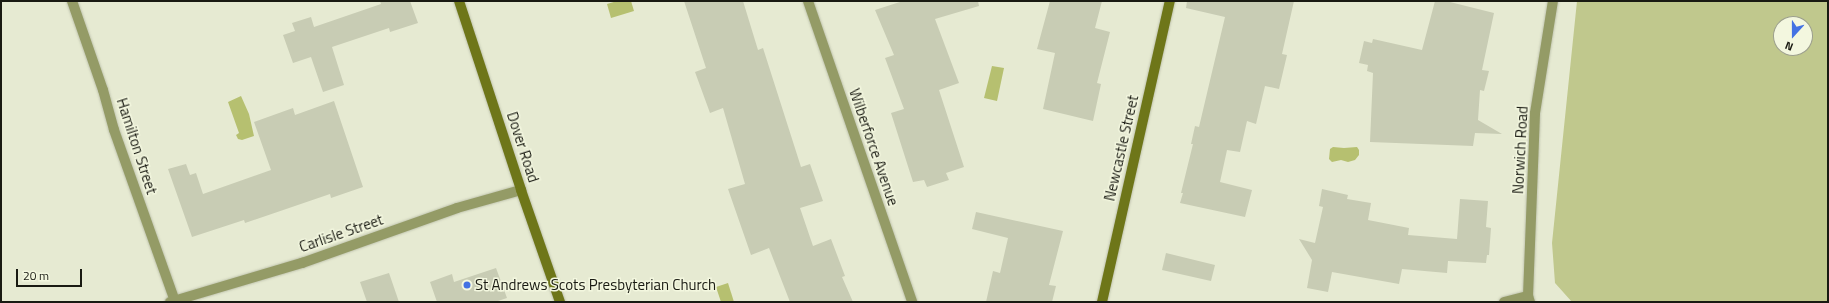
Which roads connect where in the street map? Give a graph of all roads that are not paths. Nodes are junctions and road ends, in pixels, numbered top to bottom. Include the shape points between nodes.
1 (72, 1) edge
2 (459, 1) edge
3 (808, 1) edge
4 (1170, 1) edge
5 (1553, 1) edge
6 (521, 190) junction
7 (1529, 299) edge
8 (172, 301) edge
9 (560, 302) edge
10 (912, 302) edge
11 (1102, 302) edge
12 (1504, 302) edge

1 - 8 street, Hamilton Street
2 - 6 street, Dover Road
3 - 10 street, Wilberforce Avenue
4 - 11 street, Newcastle Street
5 - 7 street, Norwich Road via 1535,113
6 - 8 street, Carlisle Street via 457,208 302,263
6 - 9 street, Dover Road
7 - 12 street

